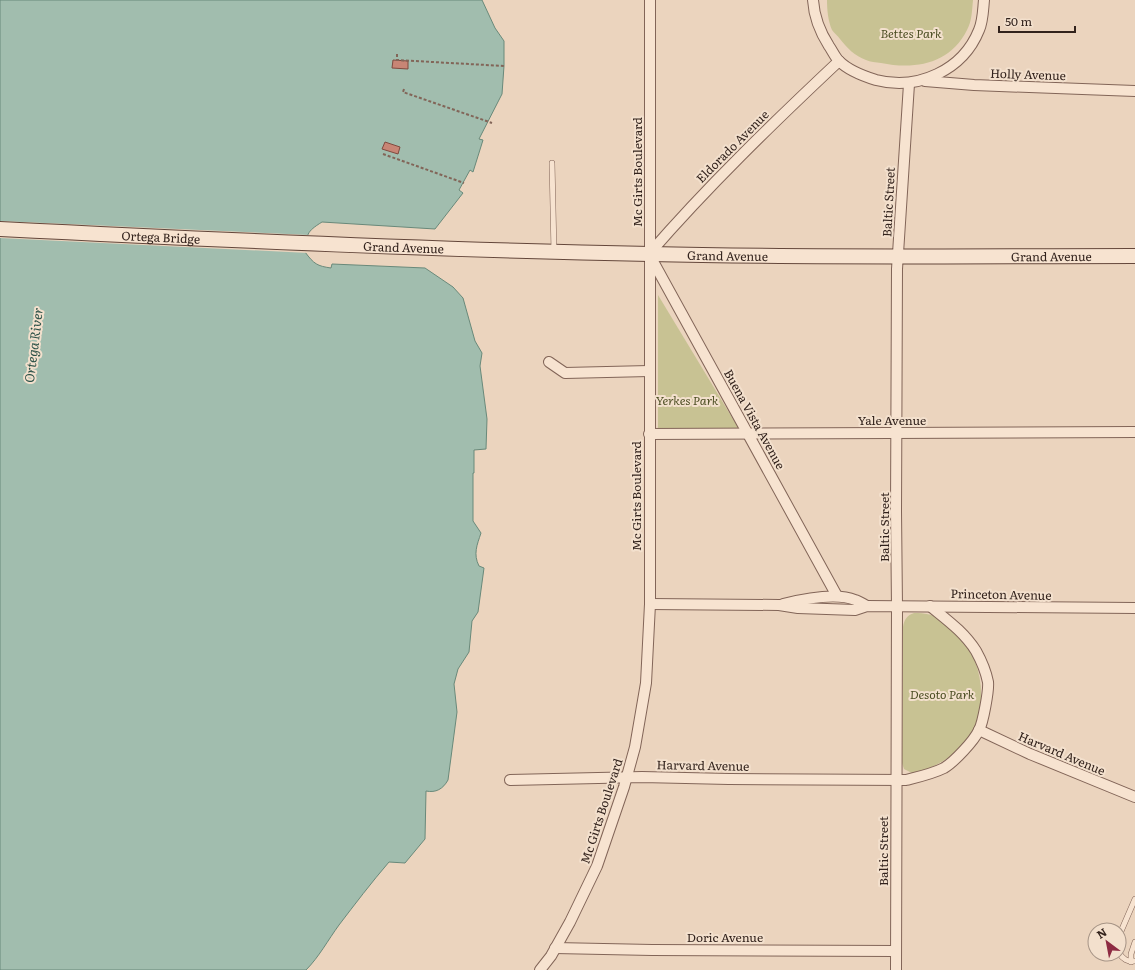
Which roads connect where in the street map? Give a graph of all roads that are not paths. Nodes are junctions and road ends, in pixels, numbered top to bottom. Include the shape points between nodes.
1 (650, 0) edge
2 (813, 0) edge
3 (984, 0) edge
4 (838, 61) junction
5 (921, 81) junction
6 (909, 84) junction
7 (1135, 91) edge
8 (552, 163) dead end
9 (0, 229) edge
10 (321, 245) joint
11 (554, 252) junction
12 (649, 254) junction
13 (898, 256) junction
14 (1135, 256) edge
15 (549, 362) dead end
16 (649, 371) junction
17 (1135, 432) edge
18 (649, 434) junction
19 (749, 434) junction
20 (896, 434) junction
21 (837, 596) junction
22 (650, 604) junction
23 (779, 605) junction
24 (867, 606) junction
25 (930, 606) junction
26 (897, 607) junction
27 (1135, 608) edge
28 (979, 730) junction
29 (626, 777) junction
30 (510, 780) dead end
31 (896, 780) junction
32 (1135, 797) edge
33 (1135, 900) edge
34 (1125, 922) edge
35 (1135, 942) edge
36 (555, 948) junction
37 (896, 950) junction
38 (1133, 962) edge
39 (540, 970) edge
40 (896, 970) edge

1 - 12 street, Mc Girts Boulevard
2 - 4 street via 820,31
3 - 5 street via 979,29 961,59 948,69
4 - 6 street via 869,78
4 - 12 street, Eldorado Avenue via 684,213
5 - 6 street
5 - 7 street, Holly Avenue
6 - 13 street, Baltic Street
8 - 11 lane
9 - 10 main road, Ortega Bridge
10 - 11 main road, Grand Avenue
11 - 12 main road, Grand Avenue
12 - 13 main road, Grand Avenue
12 - 16 street, Mc Girts Boulevard
12 - 19 street, Buena Vista Avenue
13 - 14 main road, Grand Avenue
13 - 20 street, Baltic Street
15 - 16 street via 565,373
16 - 18 street, Mc Girts Boulevard
17 - 20 street, Yale Avenue
18 - 19 street, Yale Avenue
18 - 22 street, Mc Girts Boulevard
19 - 20 street, Yale Avenue
19 - 21 street, Buena Vista Avenue
20 - 26 street, Baltic Street
21 - 23 street, Princeton Avenue via 802,599
21 - 24 street, Princeton Avenue via 855,599
22 - 23 street, Princeton Avenue
22 - 29 street, Mc Girts Boulevard via 646,683 635,747
23 - 24 street, Princeton Avenue via 854,610
24 - 26 street, Princeton Avenue
25 - 26 street, Princeton Avenue
25 - 27 street, Princeton Avenue
25 - 28 street via 961,632 977,652 985,670 988,684
26 - 31 street, Baltic Street
28 - 31 street, Harvard Avenue via 961,754 944,768 906,780
28 - 32 street, Harvard Avenue
29 - 30 street, Harvard Avenue
29 - 31 street, Harvard Avenue
29 - 36 street, Mc Girts Boulevard via 598,866
31 - 37 street, Baltic Street
33 - 34 lane
35 - 38 lane via 1131,954
36 - 37 street, Doric Avenue
36 - 39 street, Mc Girts Boulevard
37 - 40 street, Baltic Street

